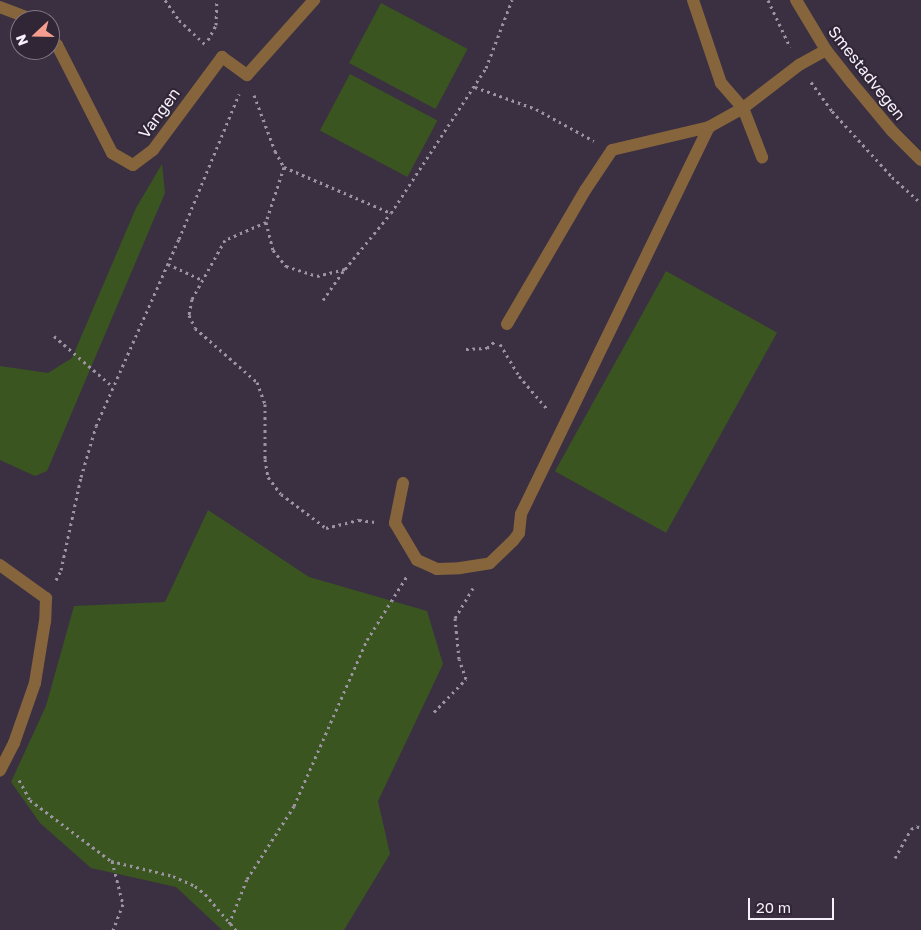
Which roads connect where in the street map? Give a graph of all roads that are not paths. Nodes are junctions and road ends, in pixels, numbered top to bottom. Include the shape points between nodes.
1 (314, 0) edge
2 (693, 0) edge
3 (796, 0) edge
4 (826, 50) junction
5 (60, 51) edge
6 (743, 108) junction
7 (708, 127) junction
8 (762, 157) dead end
9 (921, 160) edge
10 (507, 324) dead end
11 (403, 483) dead end
12 (0, 565) edge
13 (0, 771) edge

1 - 5 street, Vangen via 247,75 222,57 154,150 133,165 112,154
2 - 6 street via 721,83
3 - 4 street, Smestadvegen
4 - 6 street via 799,65
4 - 9 street, Smestadvegen via 892,131
6 - 7 street
6 - 8 street
7 - 10 street via 612,150
7 - 11 street via 521,514 519,533 494,560 460,568 437,569 417,560 395,523
12 - 13 street via 46,598 35,683 14,743

